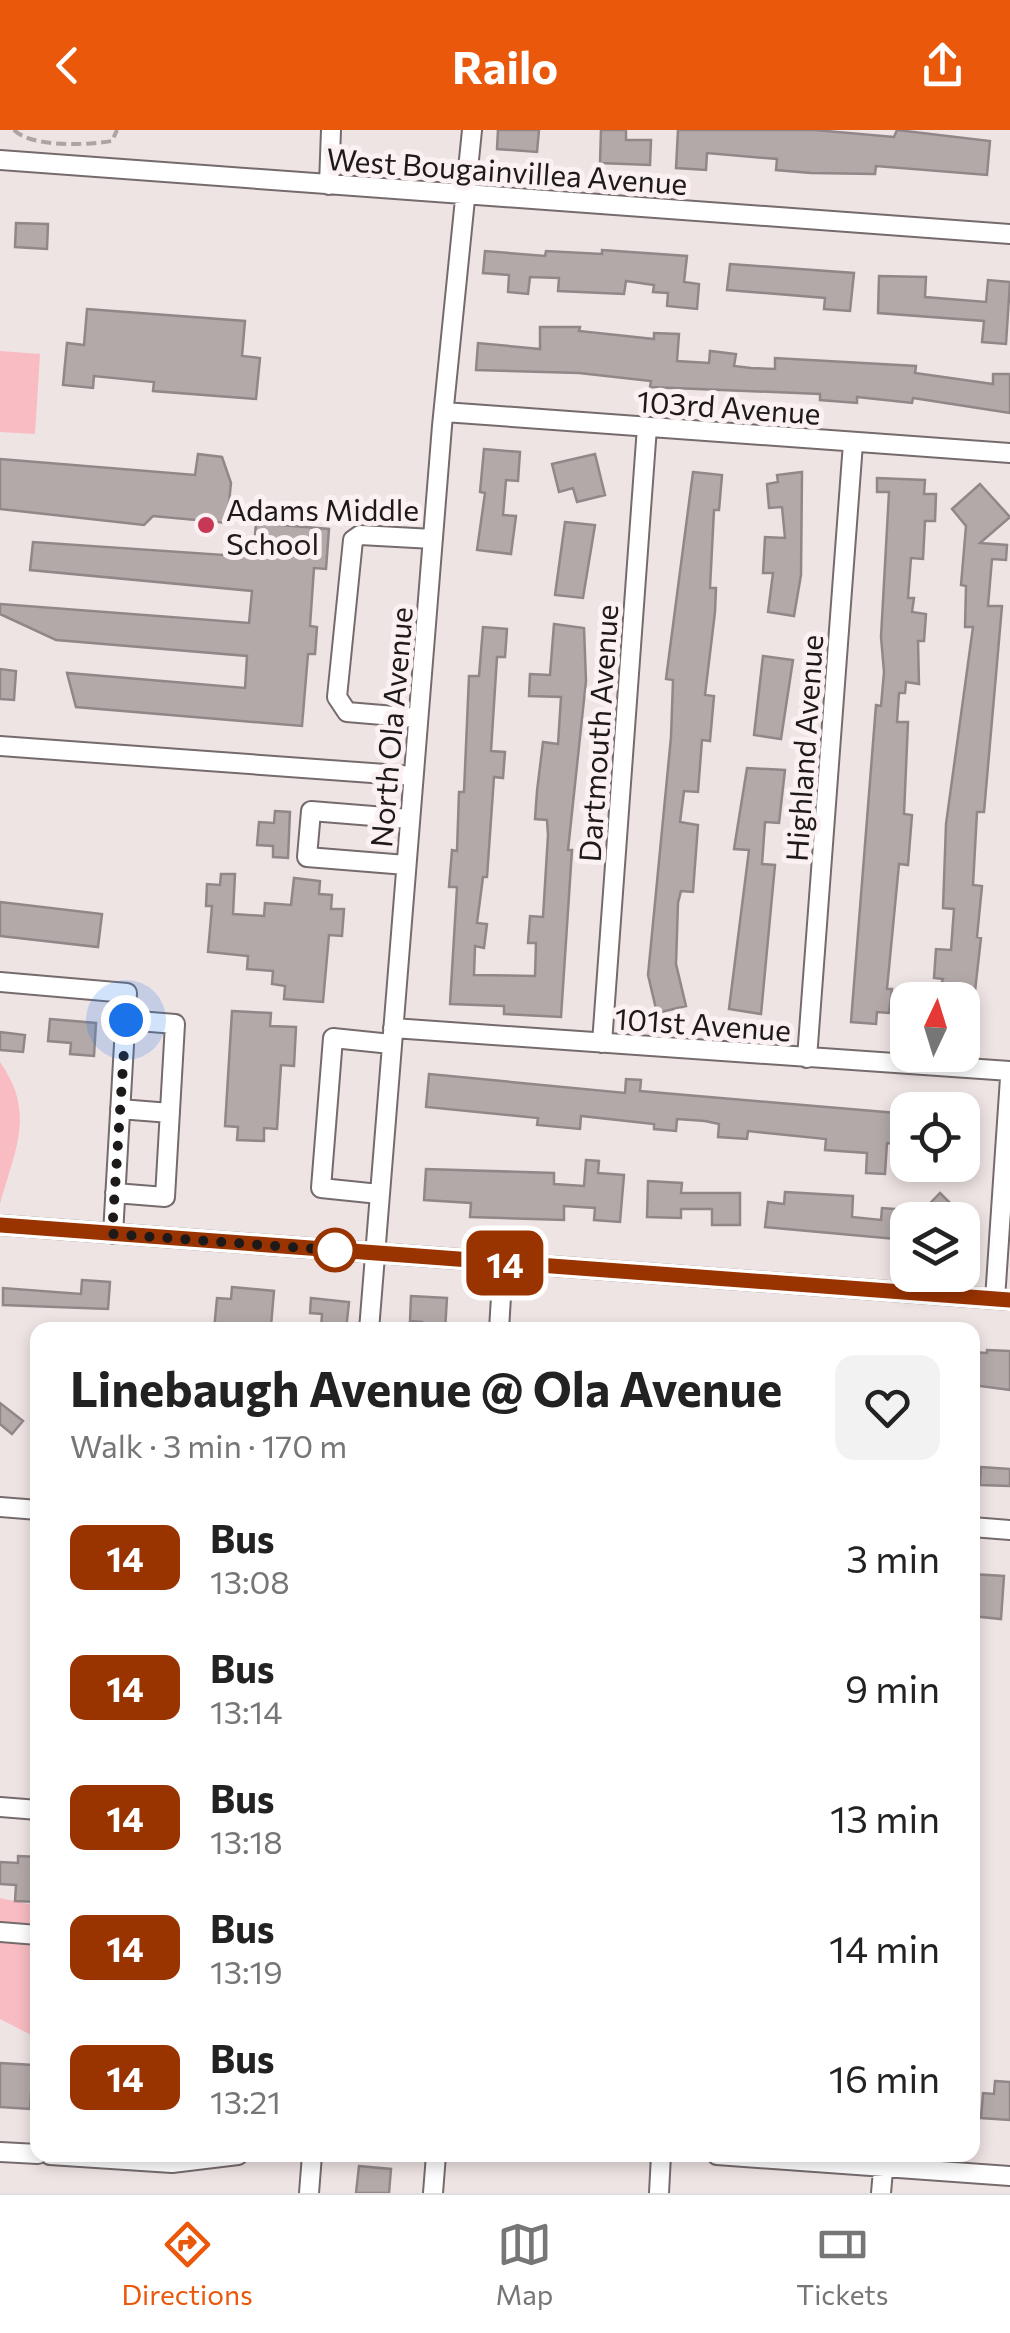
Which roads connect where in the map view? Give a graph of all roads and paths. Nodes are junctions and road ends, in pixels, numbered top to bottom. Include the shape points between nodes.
1 (14, 130) edge
2 (117, 130) edge
3 (331, 130) edge
4 (472, 130) edge
5 (0, 160) edge
6 (329, 185) junction
7 (466, 195) junction
8 (1010, 234) edge
9 (444, 412) junction
10 (647, 428) junction
11 (853, 443) junction
12 (1010, 453) edge
13 (433, 538) junction
14 (418, 718) junction
15 (0, 746) edge
16 (414, 776) junction
17 (410, 819) junction
18 (406, 865) junction
19 (0, 982) edge
20 (126, 1020) junction
21 (392, 1036) junction
22 (602, 1043) junction
23 (807, 1058) junction
24 (1010, 1075) edge
25 (120, 1109) junction
26 (170, 1113) junction
27 (115, 1193) junction
28 (379, 1194) junction
29 (0, 1225) edge
30 (112, 1234) junction
31 (374, 1253) junction
32 (504, 1263) junction
33 (1002, 1299) edge
34 (370, 1322) edge
35 (500, 1322) edge
36 (0, 1507) edge
37 (30, 1509) edge
38 (980, 1528) edge
39 (1010, 1530) edge
40 (0, 1807) edge
41 (30, 1809) edge
42 (0, 1932) edge
43 (30, 1934) edge
44 (0, 2152) edge
45 (30, 2154) edge
46 (145, 2162) edge
47 (187, 2162) edge
48 (312, 2162) edge
49 (435, 2162) edge
50 (661, 2162) edge
51 (883, 2162) edge
52 (891, 2162) edge
53 (1010, 2176) edge
54 (310, 2193) edge
55 (433, 2193) edge
56 (659, 2193) edge
57 (881, 2193) edge

1 - 2 path via 82,144 112,141
3 - 6 street
4 - 7 street, North Ola Avenue
5 - 6 street, West Bougainvillea Avenue
6 - 7 street, West Bougainvillea Avenue
7 - 8 street, West Bougainvillea Avenue
7 - 9 street, North Ola Avenue
9 - 10 street, 103rd Avenue
9 - 13 street, North Ola Avenue
10 - 11 street, 103rd Avenue
10 - 22 street, Dartmouth Avenue
11 - 12 street, 103rd Avenue
11 - 23 street, Highland Avenue
13 - 14 street, North Ola Avenue
13 - 14 street via 360,535 350,546 346,584 341,707
14 - 16 street, North Ola Avenue
15 - 16 street
16 - 17 street, North Ola Avenue
17 - 18 street, North Ola Avenue
17 - 18 street via 311,811 306,857
18 - 21 street, North Ola Avenue
19 - 20 street via 127,993
20 - 25 street
20 - 26 street via 176,1024
21 - 22 street, 101st Avenue
21 - 28 street, North Ola Avenue
21 - 28 street, 101st Avenue via 333,1038 322,1170 321,1188
22 - 23 street, 101st Avenue
23 - 24 street, 101st Avenue
24 - 33 street
25 - 26 street
25 - 27 street
26 - 27 street via 166,1197
27 - 30 street
28 - 31 street, North Ola Avenue
29 - 30 street
30 - 31 street
31 - 32 street
31 - 34 street, North Ola Avenue
32 - 33 street
32 - 35 street
36 - 37 street
38 - 39 street
40 - 41 street
42 - 43 street
44 - 45 street
46 - 47 street
48 - 54 street
49 - 55 street
50 - 56 street
51 - 57 street
52 - 53 street

